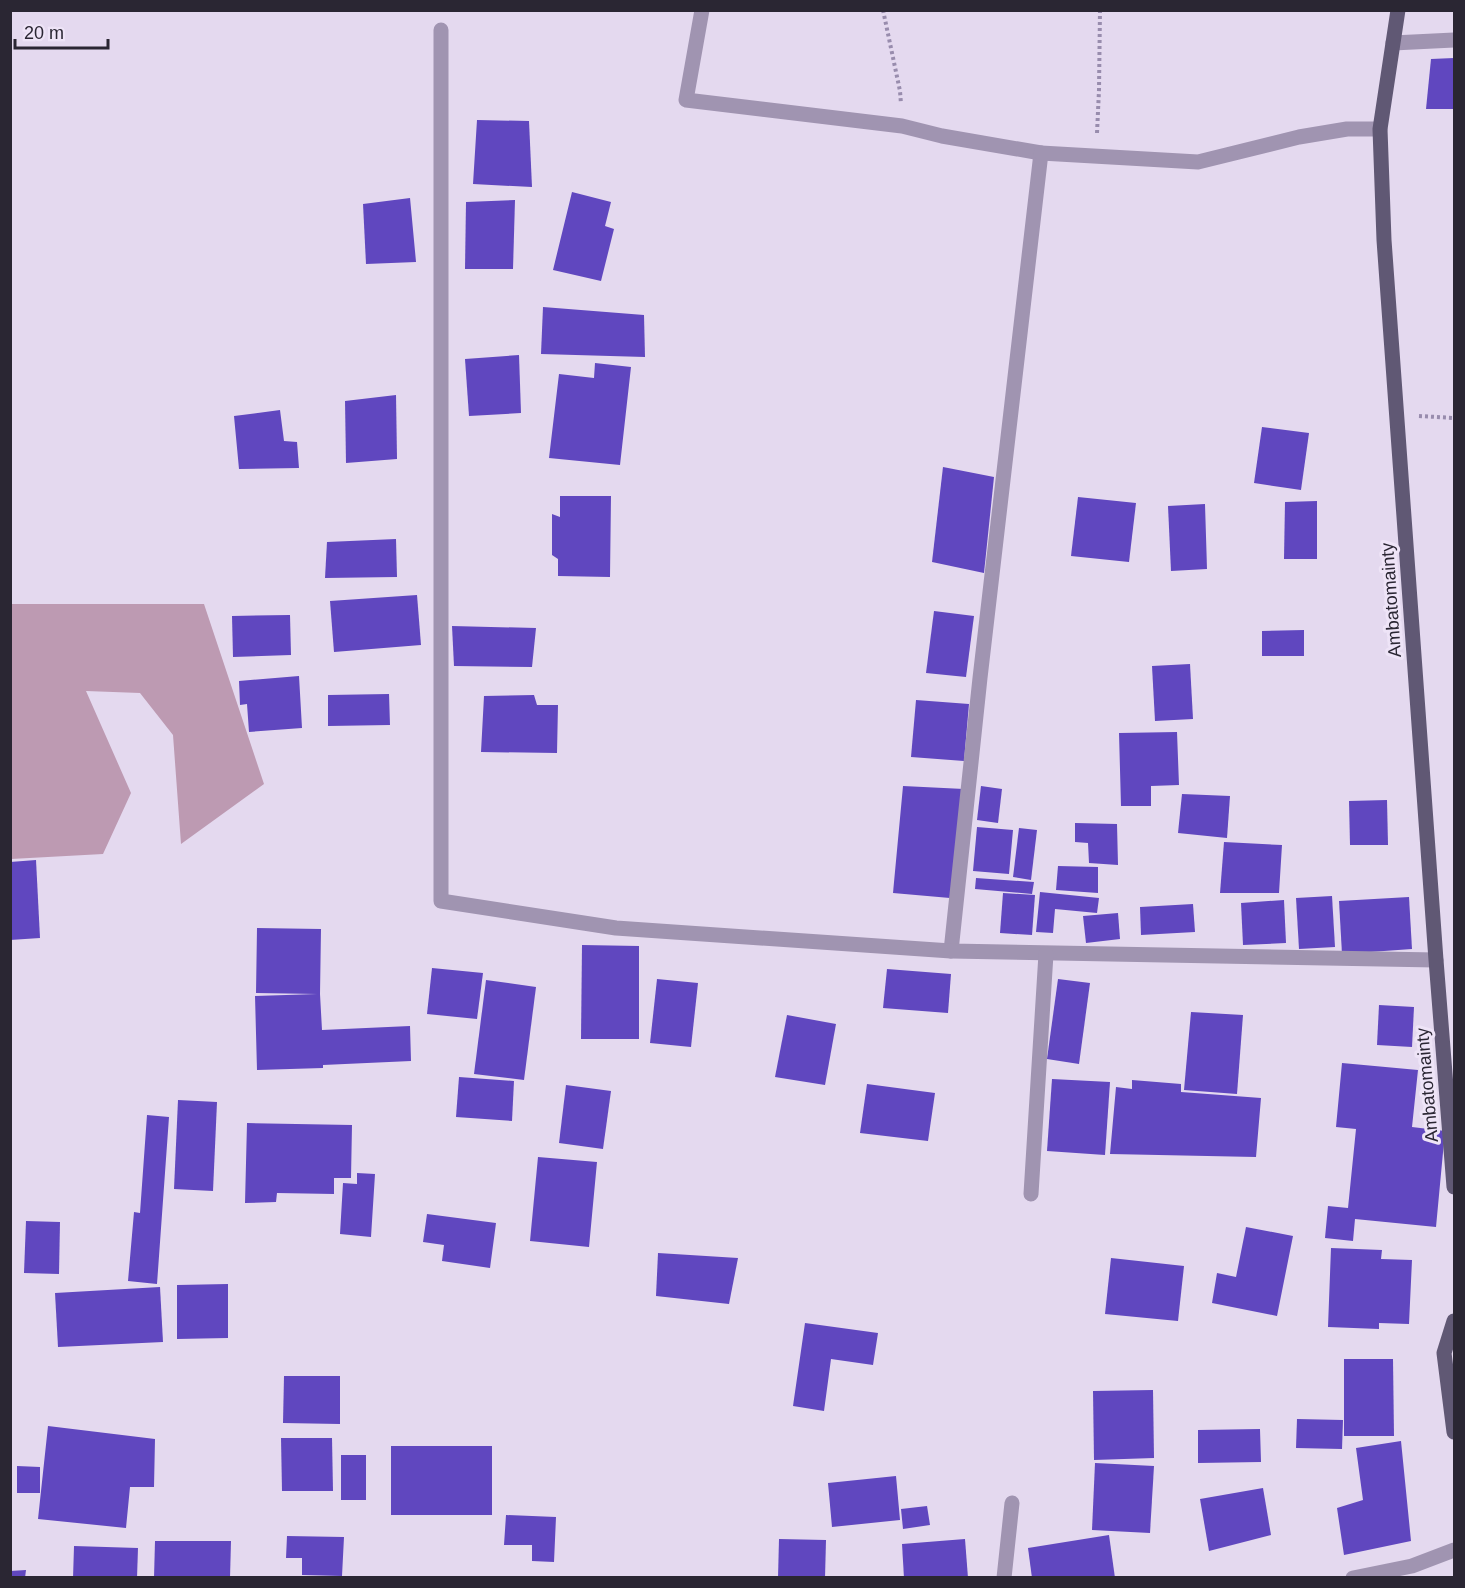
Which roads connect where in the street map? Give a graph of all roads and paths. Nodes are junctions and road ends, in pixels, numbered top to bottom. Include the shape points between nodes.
1 (702, 10) edge
2 (883, 10) edge
3 (1100, 10) edge
4 (1398, 10) edge
5 (441, 30) dead end
6 (1455, 40) edge
7 (1393, 43) junction
8 (902, 126) junction
9 (1380, 129) junction
10 (1041, 153) junction
11 (1095, 157) junction
12 (1397, 415) junction
13 (1455, 418) edge
14 (951, 951) junction
15 (1046, 954) junction
16 (1436, 960) junction
17 (1455, 1187) edge
18 (1031, 1194) dead end
19 (1455, 1321) edge
20 (1455, 1432) edge
21 (1012, 1503) dead end
22 (1455, 1550) edge
23 (1004, 1578) edge
24 (1353, 1578) edge

1 - 8 street via 686,100
2 - 8 path via 900,91
3 - 11 path
4 - 7 main road, Ambatomainty
5 - 14 street via 441,901 616,928
6 - 7 street
7 - 9 main road, Ambatomainty
8 - 10 street
9 - 11 street via 1347,129 1299,137 1198,162
9 - 12 main road, Ambatomainty
10 - 11 street
10 - 14 street
12 - 13 path
12 - 16 main road, Ambatomainty
14 - 15 street
15 - 16 street
15 - 18 street
16 - 17 main road, Ambatomainty
19 - 20 main road via 1444,1353
21 - 23 street
22 - 24 street via 1412,1566

